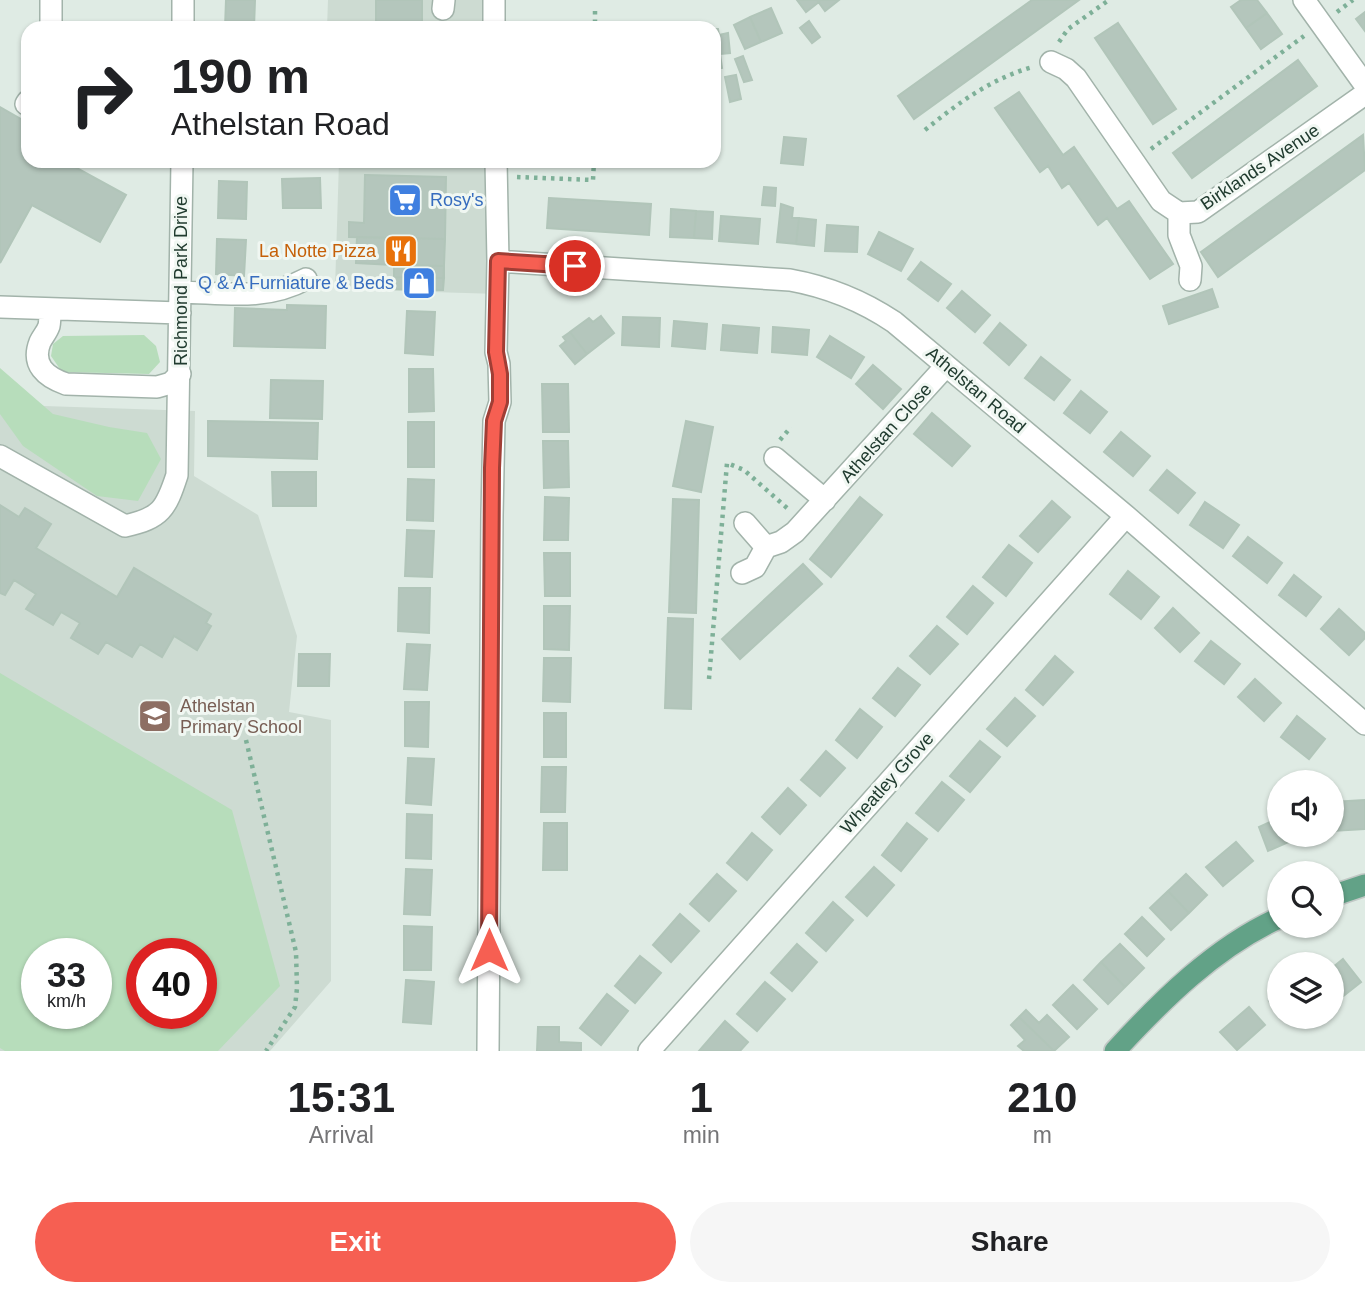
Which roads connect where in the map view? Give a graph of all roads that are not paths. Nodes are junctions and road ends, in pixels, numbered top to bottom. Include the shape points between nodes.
1 (51, 0) edge
2 (183, 0) edge
3 (494, 0) edge
4 (1304, 0) edge
5 (51, 21) edge
6 (183, 21) edge
7 (494, 21) edge
8 (1051, 62) road end
9 (1365, 85) edge
10 (1365, 94) edge
11 (182, 168) edge
12 (496, 168) edge
13 (1179, 213) junction
14 (498, 261) junction
15 (306, 279) dead end
16 (1189, 280) dead end
17 (180, 292) junction
18 (0, 307) edge
19 (50, 309) junction
20 (180, 313) junction
21 (946, 366) junction
22 (180, 373) junction
23 (0, 456) edge
24 (775, 458) dead end
25 (825, 500) junction
26 (1126, 516) junction
27 (746, 523) dead end
28 (766, 547) junction
29 (742, 573) dead end
30 (1365, 724) edge
31 (1365, 885) edge
32 (1344, 892) edge
33 (1267, 925) edge
34 (488, 1051) edge
35 (649, 1051) edge
36 (1115, 1051) edge

1 - 5 street
2 - 6 street
3 - 7 street
4 - 9 street
8 - 13 street, Birklands Avenue via 1076,78 1161,201
10 - 13 street, Birklands Avenue via 1198,212
11 - 17 street, Richmond Park Drive
12 - 14 street
13 - 16 street via 1179,234 1191,266
14 - 21 street, Athelstan Road via 790,280 819,286 872,307
14 - 34 street via 500,402 494,421 491,528
15 - 17 street via 267,294
17 - 20 street, Richmond Park Drive
18 - 19 street
19 - 20 street
19 - 22 street via 37,359 42,372 52,379 66,384 158,387 171,383
20 - 22 street, Richmond Park Drive
21 - 25 street, Athelstan Close
21 - 26 street, Athelstan Road
22 - 23 street, Richmond Park Drive via 177,475 168,503 149,521 125,526
24 - 25 street
25 - 28 street, Athelstan Close via 795,533
26 - 30 street, Athelstan Road
26 - 35 street, Wheatley Grove
27 - 28 street
28 - 29 street via 755,567
31 - 32 main road
33 - 36 main road via 1230,946 1184,983

